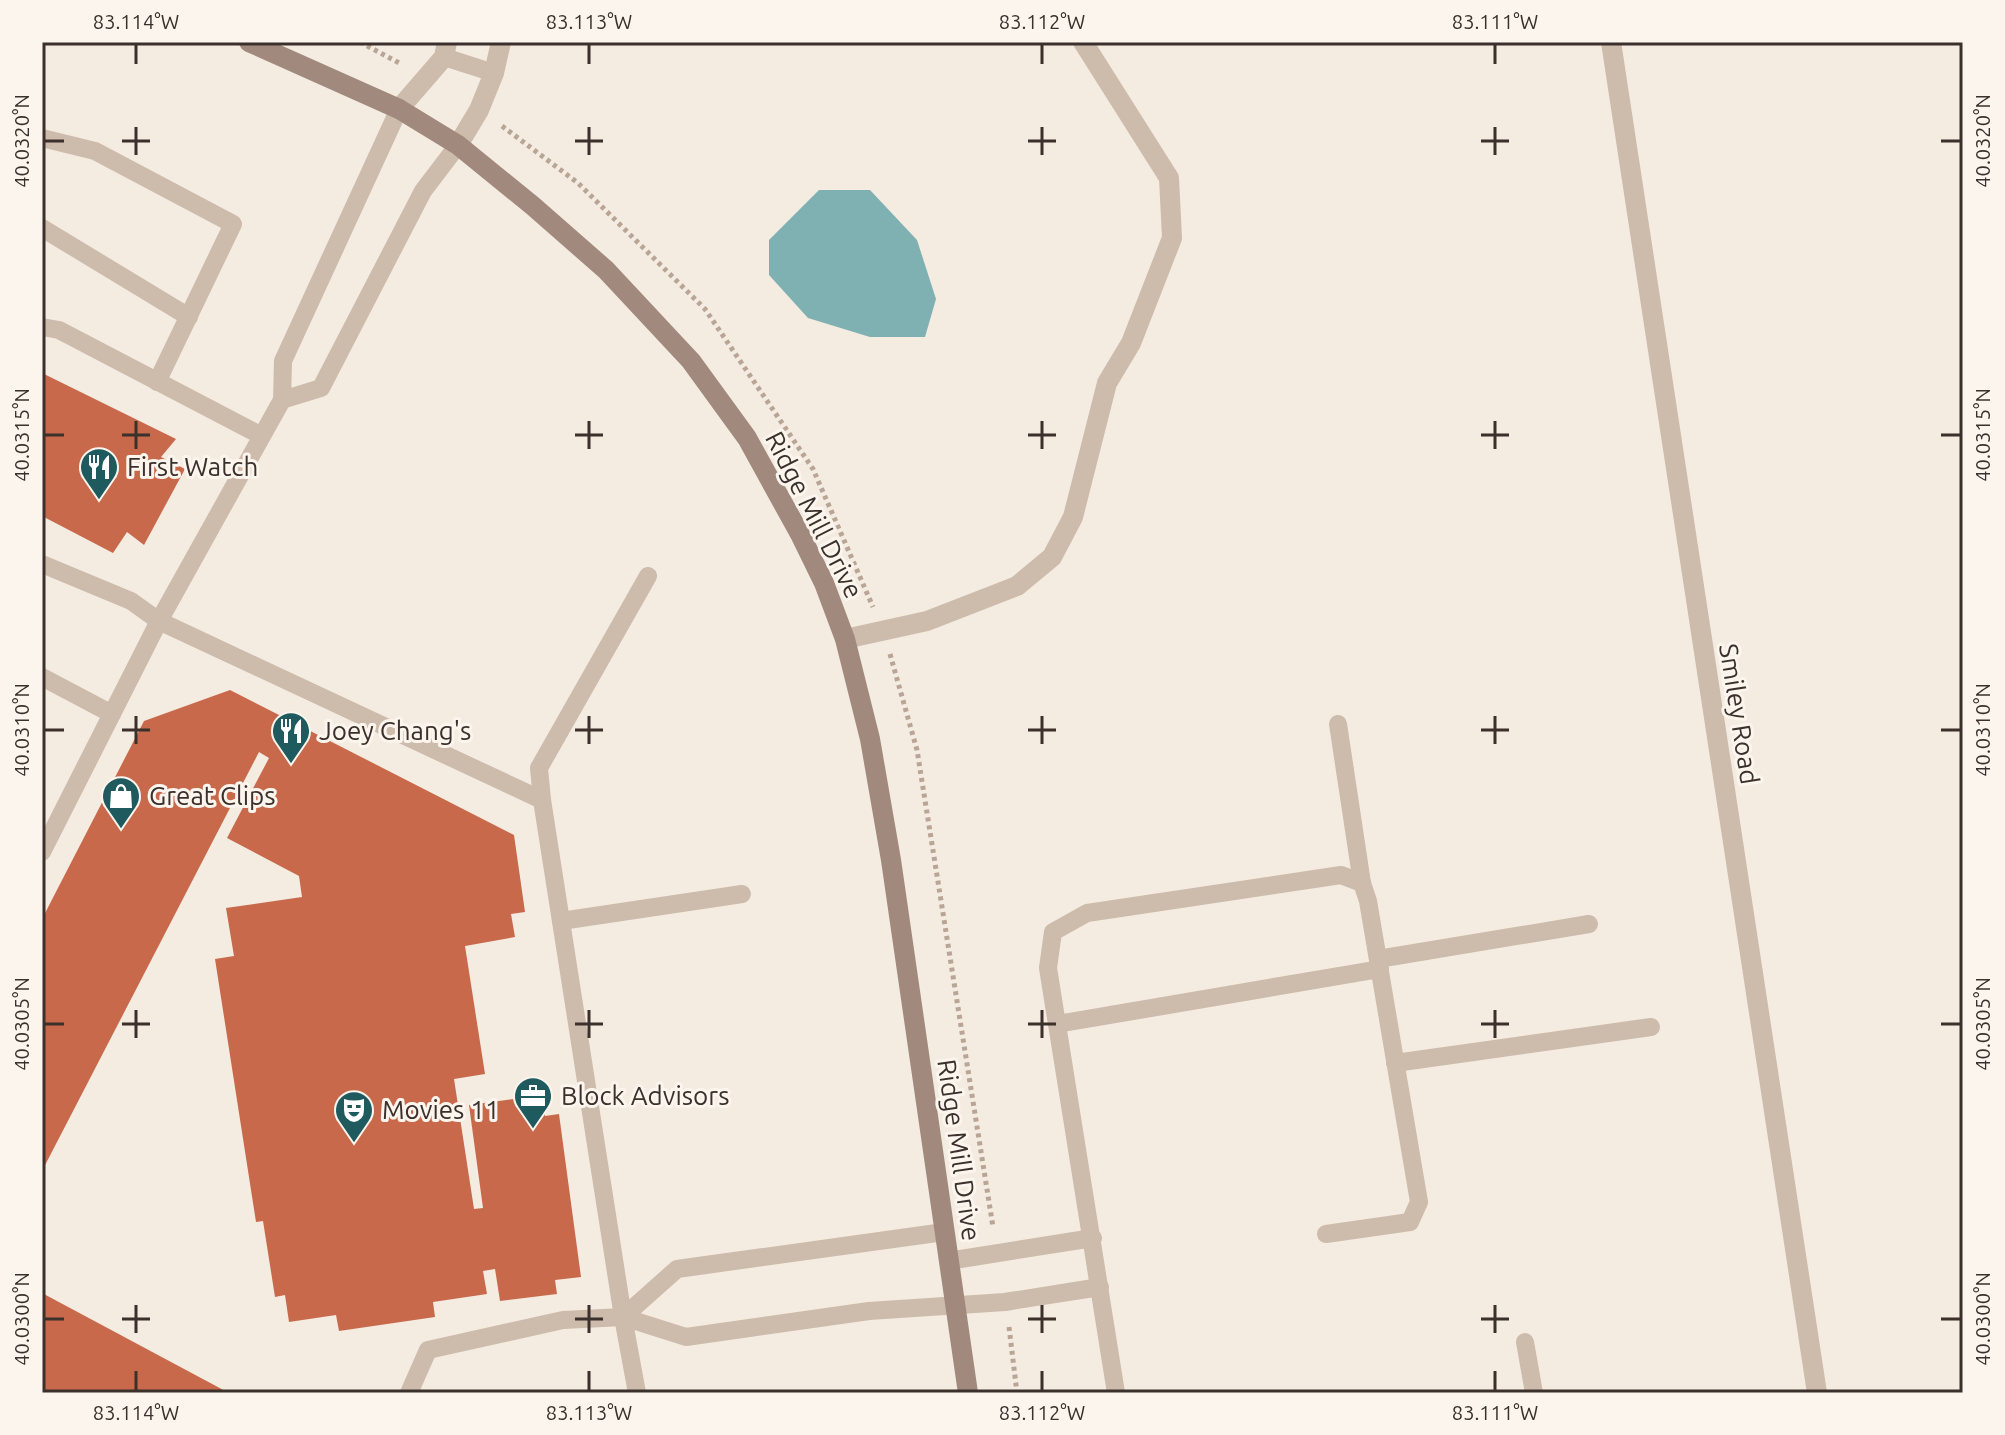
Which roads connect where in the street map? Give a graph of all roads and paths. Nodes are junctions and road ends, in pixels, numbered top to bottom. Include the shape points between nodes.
1 (249, 42) edge
2 (360, 42) edge
3 (501, 42) edge
4 (1083, 42) edge
5 (1611, 42) edge
6 (446, 50) edge
7 (494, 73) junction
8 (426, 78) junction
9 (399, 109) junction
10 (479, 110) junction
11 (42, 138) edge
12 (458, 145) junction
13 (42, 228) edge
14 (189, 317) junction
15 (42, 327) edge
16 (157, 382) junction
17 (282, 400) junction
18 (260, 435) junction
19 (42, 564) edge
20 (648, 576) dead end
21 (159, 621) junction
22 (884, 632) junction
23 (845, 639) junction
24 (42, 677) edge
25 (112, 714) junction
26 (1338, 724) dead end
27 (542, 800) junction
28 (42, 852) edge
29 (1362, 883) junction
30 (742, 894) dead end
31 (561, 921) junction
32 (1589, 924) dead end
33 (1379, 964) junction
34 (1057, 1024) junction
35 (1651, 1027) dead end
36 (1395, 1063) junction
37 (944, 1232) junction
38 (1326, 1234) dead end
39 (1093, 1238) junction
40 (997, 1252) junction
41 (948, 1261) junction
42 (1100, 1287) junction
43 (1005, 1302) junction
44 (955, 1305) junction
45 (623, 1317) junction
46 (1525, 1342) dead end
47 (409, 1393) edge
48 (637, 1393) edge
49 (968, 1393) edge
50 (1017, 1393) edge
51 (1116, 1393) edge
52 (1534, 1393) edge
53 (1817, 1393) edge

1 - 9 main road, Ridge Mill Drive
2 - 8 path
3 - 7 street
4 - 22 street via 1169,178 1172,238 1131,343 1107,383 1073,517 1052,557 1017,586
5 - 53 street, Smiley Road
6 - 7 lane
6 - 8 street
7 - 10 street
8 - 9 street
9 - 12 main road, Ridge Mill Drive
9 - 17 lane via 283,361
10 - 12 street
10 - 22 path via 578,183 705,309 813,469
11 - 14 lane via 95,151 233,224
12 - 17 lane via 423,191 321,388
12 - 23 main road, Ridge Mill Drive via 606,270 691,361 755,452 824,583
13 - 14 lane
14 - 16 lane
15 - 16 lane via 59,330
16 - 18 lane
17 - 18 lane
18 - 21 lane
19 - 21 lane via 131,601
20 - 27 lane via 539,768
21 - 25 lane
21 - 27 lane
22 - 23 street
22 - 40 path via 917,750
23 - 37 main road, Ridge Mill Drive via 882,800
24 - 25 lane
25 - 28 lane
26 - 29 lane
27 - 31 lane
29 - 33 lane
29 - 34 lane via 1341,875 1087,913 1053,932 1048,968
30 - 31 lane
31 - 45 lane
32 - 33 lane
33 - 34 lane
33 - 36 lane
34 - 39 lane
35 - 36 lane
36 - 38 lane via 1419,1202 1410,1222
37 - 41 main road, Ridge Mill Drive
37 - 45 lane via 677,1269
39 - 40 lane
39 - 42 lane
40 - 41 lane
41 - 44 main road, Ridge Mill Drive
42 - 43 lane
42 - 51 lane
43 - 44 lane
43 - 50 path
44 - 45 lane via 869,1311 686,1337
44 - 49 main road, Ridge Mill Drive
45 - 47 lane via 563,1320 428,1350
45 - 48 lane
46 - 52 lane

